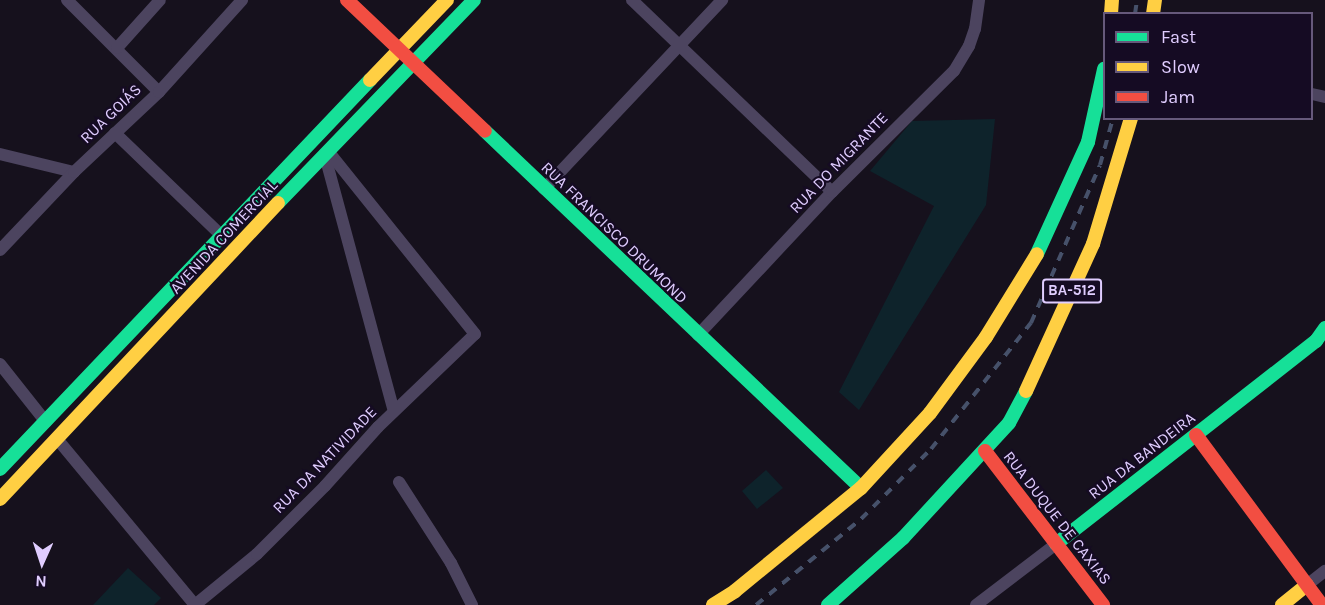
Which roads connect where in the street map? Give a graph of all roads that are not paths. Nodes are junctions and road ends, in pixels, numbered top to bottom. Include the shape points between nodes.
1 (67, 0) edge
2 (160, 0) edge
3 (242, 0) edge
4 (347, 0) edge
5 (447, 0) edge
6 (474, 0) edge
7 (632, 0) edge
8 (722, 0) edge
9 (979, 0) edge
10 (117, 48) junction
11 (679, 48) junction
12 (400, 49) junction
13 (414, 63) junction
14 (1103, 74) edge
15 (159, 92) junction
16 (1130, 120) edge
17 (115, 133) junction
18 (304, 151) junction
19 (0, 154) edge
20 (324, 156) junction
21 (74, 172) junction
22 (544, 189) junction
23 (832, 192) junction
24 (367, 201) junction
25 (342, 210) junction
26 (222, 236) junction
27 (0, 250) edge
28 (1325, 328) edge
29 (698, 335) junction
30 (0, 364) edge
31 (394, 411) junction
32 (46, 422) junction
33 (1196, 435) junction
34 (58, 440) junction
35 (985, 451) junction
36 (0, 469) edge
37 (399, 482) dead end
38 (861, 488) junction
39 (0, 499) edge
40 (1056, 544) junction
41 (1325, 570) edge
42 (1307, 585) junction
43 (195, 605) edge
44 (472, 605) edge
45 (713, 605) edge
46 (828, 605) edge
47 (976, 605) edge
48 (1103, 605) edge
49 (1282, 605) edge
50 (1322, 605) edge

1 - 10 street
2 - 10 street
3 - 15 street, RUA GOIÁS
4 - 12 main road, RUA FRANCISCO DRUMOND
5 - 12 main road, AVENIDA COMERCIAL
6 - 13 main road, AVENIDA COMERCIAL
7 - 11 street
8 - 11 street
9 - 23 street, RUA DO MIGRANTE via 972,38 954,71
10 - 15 street
11 - 22 street
11 - 23 street
12 - 13 main road, RUA FRANCISCO DRUMOND
12 - 18 main road, AVENIDA COMERCIAL
13 - 20 main road, AVENIDA COMERCIAL
13 - 22 main road, RUA FRANCISCO DRUMOND
14 - 38 main road via 1088,142 1036,255 987,337 930,413
15 - 17 street, RUA GOIÁS
16 - 35 main road, BA-512 via 1093,244 1035,375 1009,423
17 - 21 street, RUA GOIÁS
17 - 26 street
18 - 20 main road
18 - 26 main road, AVENIDA COMERCIAL
19 - 21 street
20 - 24 street
20 - 25 street
20 - 34 main road, AVENIDA COMERCIAL
21 - 27 street, RUA GOIÁS
22 - 29 main road, RUA FRANCISCO DRUMOND
23 - 29 street, RUA DO MIGRANTE
24 - 25 street via 351,198
24 - 31 street, RUA DA NATIVIDADE via 475,334
25 - 31 street
26 - 32 main road, AVENIDA COMERCIAL
28 - 33 main road, RUA DA BANDEIRA via 1316,341
29 - 38 main road, RUA FRANCISCO DRUMOND
30 - 32 street
31 - 43 street, RUA DA NATIVIDADE via 257,554
32 - 36 main road, AVENIDA COMERCIAL
33 - 40 main road, RUA DA BANDEIRA
33 - 42 main road
34 - 39 main road, AVENIDA COMERCIAL
34 - 43 street
35 - 40 main road, RUA DUQUE DE CAXIAS
35 - 46 main road via 903,538
37 - 44 street via 451,563
38 - 45 main road
40 - 47 street, RUA DA BANDEIRA
40 - 48 main road, RUA DUQUE DE CAXIAS
41 - 42 street
42 - 49 main road
42 - 50 main road

